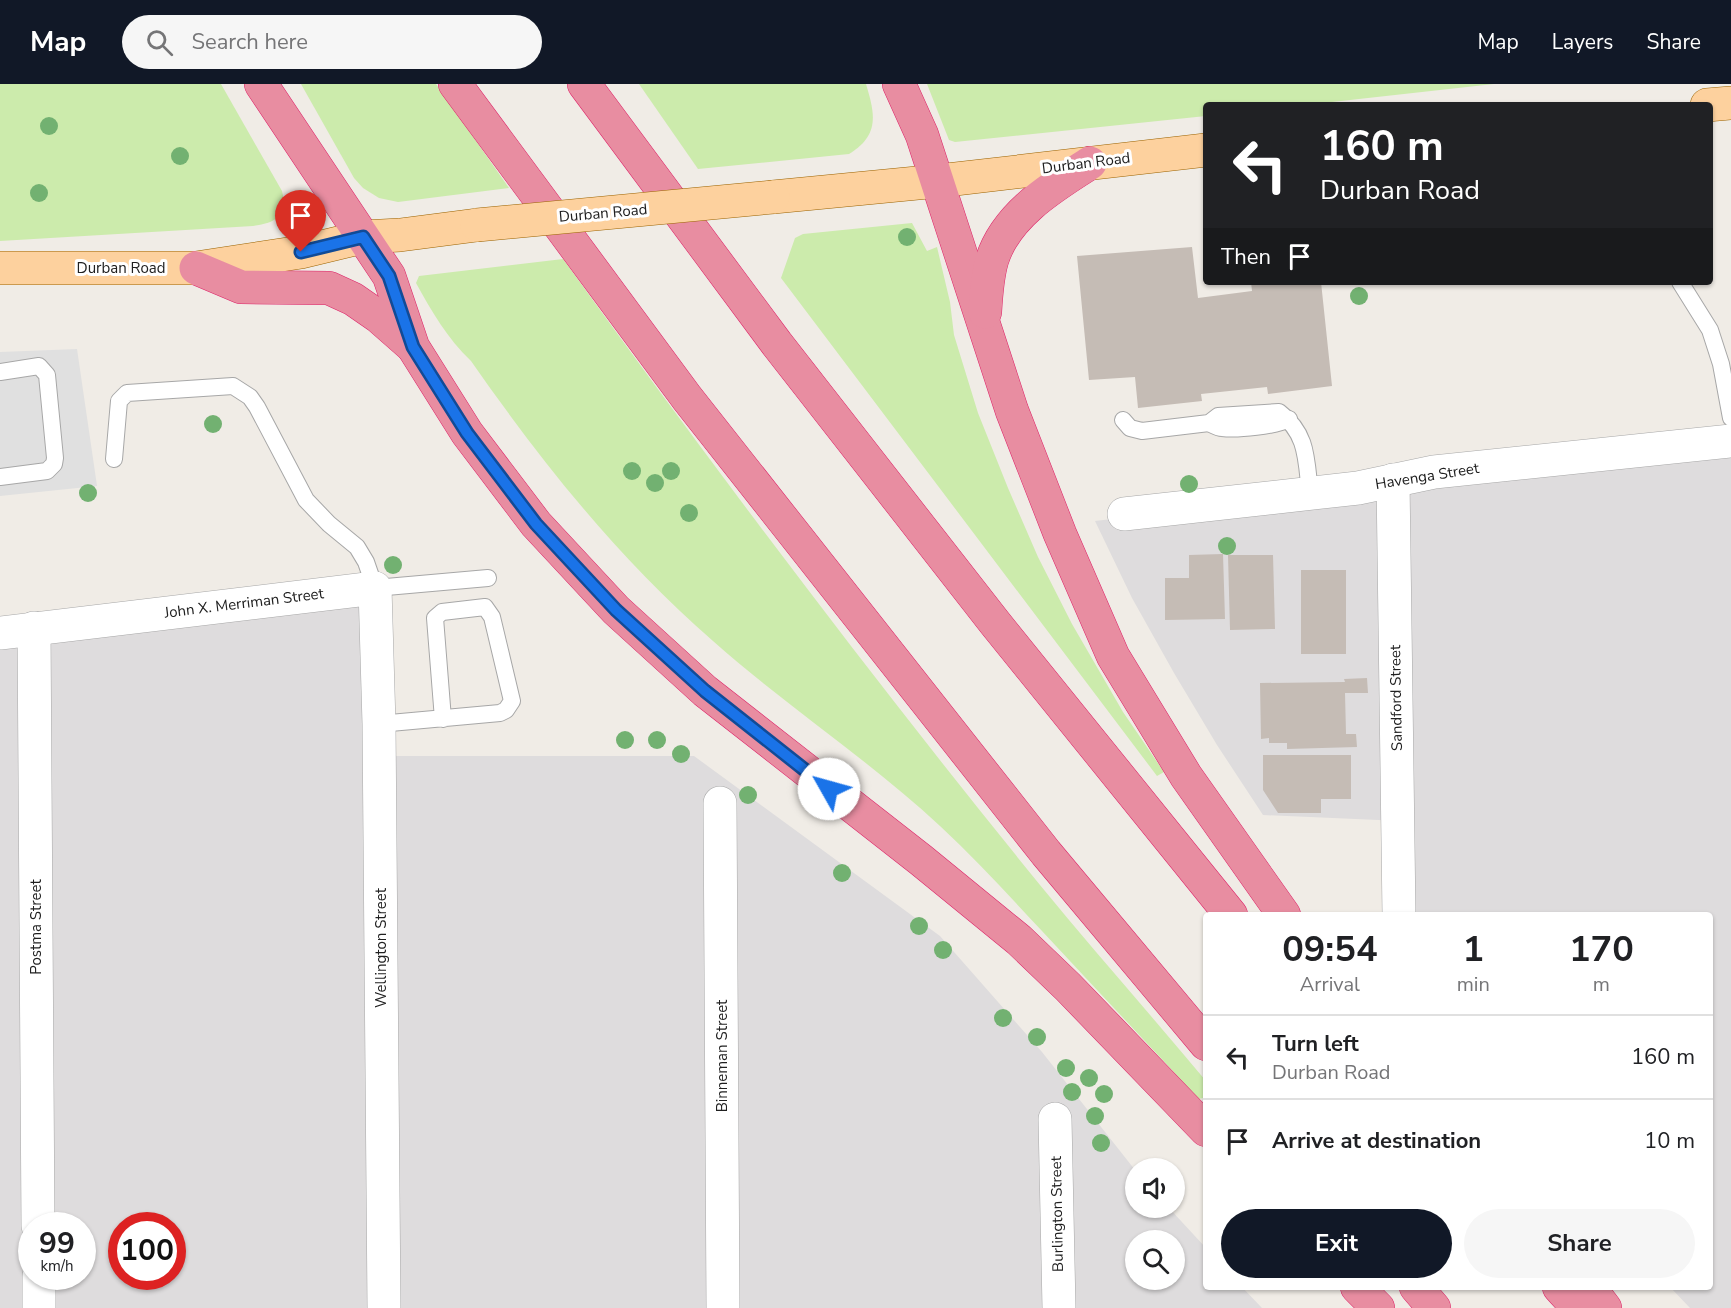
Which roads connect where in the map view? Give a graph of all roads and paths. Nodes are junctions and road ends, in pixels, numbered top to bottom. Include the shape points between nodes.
1 (261, 84) edge
2 (455, 84) edge
3 (584, 84) edge
4 (899, 84) edge
5 (1731, 103) edge
6 (1713, 104) edge
7 (1203, 150) edge
8 (1090, 163) junction
9 (938, 181) junction
10 (363, 237) junction
11 (0, 268) edge
12 (196, 268) junction
13 (1682, 285) edge
14 (984, 324) junction
15 (413, 347) junction
16 (0, 372) edge
17 (1731, 418) edge
18 (1123, 420) dead end
19 (1731, 441) edge
20 (114, 459) dead end
21 (0, 477) edge
22 (1393, 480) junction
23 (1310, 493) junction
24 (1124, 514) dead end
25 (488, 578) dead end
26 (375, 588) junction
27 (34, 628) junction
28 (0, 633) edge
29 (443, 718) junction
30 (379, 724) junction
31 (720, 803) dead end
32 (1229, 912) edge
33 (1282, 912) edge
34 (1400, 912) edge
35 (1203, 1040) edge
36 (1055, 1119) dead end
37 (1203, 1127) edge
38 (38, 1212) edge
39 (39, 1290) edge
40 (1360, 1290) edge
41 (1419, 1290) edge
42 (1561, 1290) edge
43 (1591, 1290) edge
44 (39, 1308) edge
45 (384, 1308) edge
46 (723, 1308) edge
47 (1059, 1308) edge
48 (1378, 1308) edge
49 (1434, 1308) edge
50 (1578, 1308) edge
51 (1605, 1308) edge

1 - 10 highway
2 - 35 highway via 694,408 1046,853
3 - 32 highway via 777,344
4 - 9 highway
5 - 6 main road
7 - 8 main road, Durban Road
8 - 9 main road, Durban Road
8 - 14 highway via 1033,204 1005,234 992,260
9 - 10 main road, Durban Road, bridge
9 - 14 highway
10 - 12 main road, Durban Road via 301,252
10 - 15 highway via 389,276
11 - 12 main road, Durban Road
12 - 15 highway via 241,287 328,288 379,317
13 - 17 lane via 1710,330
14 - 33 highway via 1012,411 1113,656 1186,776
15 - 37 highway via 467,433 536,524 616,610 705,691 1019,940
16 - 21 lane via 39,366 47,375 56,458 48,471
18 - 23 lane via 1135,431 1209,423 1218,416 1279,412 1300,433
19 - 22 street, Havenga Street via 1434,472
20 - 26 lane via 118,401 127,393 233,386 257,407 306,500 357,547
22 - 23 street, Havenga Street
22 - 34 street, Sandford Street
23 - 24 street, Havenga Street
25 - 26 lane, John X. Merriman Street
26 - 27 street, John X. Merriman Street
26 - 30 street, Wellington Street
27 - 28 street, John X. Merriman Street
27 - 38 street, Postma Street
29 - 29 lane via 435,618 442,612 485,607 492,617 512,701 500,713
29 - 30 lane
30 - 45 street, Wellington Street
31 - 46 street, Binneman Street
36 - 47 street, Burlington Street
39 - 44 street
40 - 48 highway
41 - 49 highway
42 - 50 highway
43 - 51 highway

